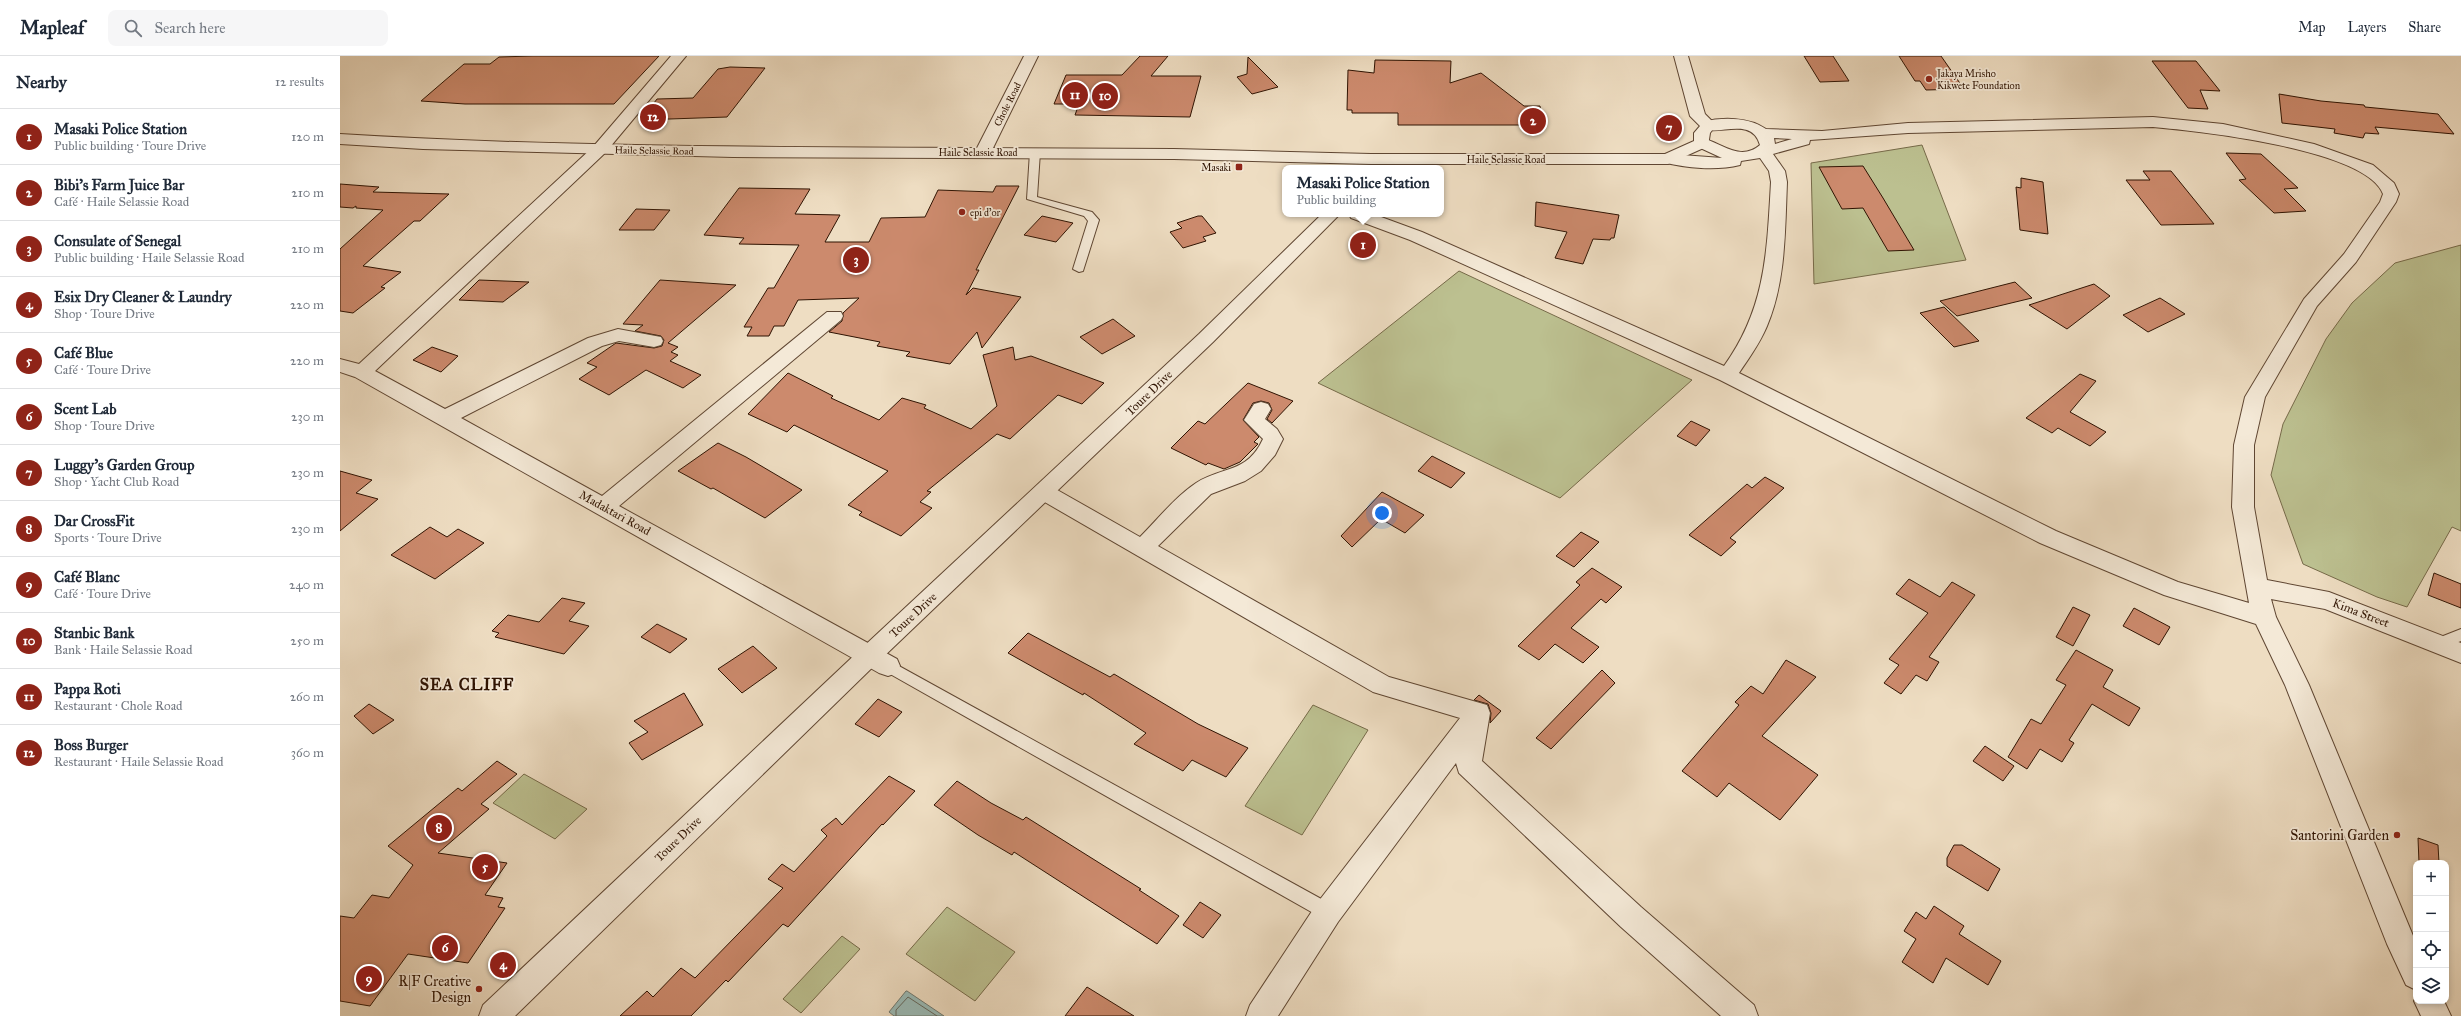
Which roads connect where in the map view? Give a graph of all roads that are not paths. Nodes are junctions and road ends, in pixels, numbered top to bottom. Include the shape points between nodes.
1 (679, 56) edge
2 (1031, 56) edge
3 (1681, 56) edge
4 (1695, 106) junction
5 (1738, 124) junction
6 (1708, 125) junction
7 (1762, 133) junction
8 (1822, 136) junction
9 (340, 139) edge
10 (1702, 143) junction
11 (599, 150) junction
12 (984, 152) junction
13 (1036, 152) junction
14 (1754, 154) junction
15 (1668, 159) junction
16 (1369, 164) edge
17 (1329, 217) edge
18 (1365, 217) edge
19 (1079, 269) dead end
20 (834, 316) dead end
21 (654, 341) dead end
22 (340, 365) edge
23 (362, 372) junction
24 (1726, 375) junction
25 (1261, 409) dead end
26 (444, 418) junction
27 (1044, 492) junction
28 (603, 507) junction
29 (1143, 548) junction
30 (2256, 588) junction
31 (2264, 616) junction
32 (2461, 636) edge
33 (2438, 644) junction
34 (2461, 652) edge
35 (879, 661) junction
36 (1478, 713) junction
37 (1328, 912) junction
38 (2413, 969) edge
39 (2430, 1004) edge
40 (494, 1016) edge
41 (1261, 1016) edge
42 (1743, 1016) edge
43 (2436, 1016) edge

1 - 11 street
2 - 12 street, Chole Road
3 - 4 street
4 - 5 street via 1714,118
4 - 6 street via 1698,116
5 - 6 street
5 - 7 street
6 - 10 street via 1702,133
7 - 8 street
7 - 14 street via 1767,139 1768,146
8 - 14 street
8 - 30 street via 1908,128 2153,122 2223,129 2277,138 2340,158 2380,176 2391,194 2388,202 2350,258 2310,303 2255,397 2244,445 2243,508
9 - 11 street, Haile Selassie Road
10 - 14 street via 1715,151 1729,155
10 - 15 street
11 - 12 street, Haile Selassie Road
11 - 23 street
12 - 13 street, Haile Selassie Road
13 - 16 street, Haile Selassie Road
13 - 19 lane via 1032,199 1088,214 1094,220
14 - 15 street via 1739,161 1726,163
14 - 24 street via 1777,171 1779,182 1769,285 1762,318 1748,346
15 - 16 street, Haile Selassie Road
17 - 27 street, Toure Drive
18 - 24 street via 1459,254
20 - 28 street
21 - 26 street via 618,335 595,342
22 - 23 street, Madaktari Road
23 - 26 street, Madaktari Road
24 - 31 street via 2048,537 2172,589
25 - 29 street via 1254,420 1273,439 1261,458 1240,476 1213,482 1200,491
26 - 28 street, Madaktari Road
27 - 29 street
27 - 35 street, Toure Drive
28 - 35 street, Madaktari Road
29 - 36 street via 1382,685
30 - 31 street
30 - 33 street, Kima Street via 2290,592 2329,601
31 - 38 street via 2297,685 2396,934
32 - 33 lane
33 - 34 street, Kima Street
35 - 37 lane
35 - 40 street, Toure Drive
36 - 37 street
36 - 42 street via 1468,765 1631,917
37 - 41 street
39 - 43 street

